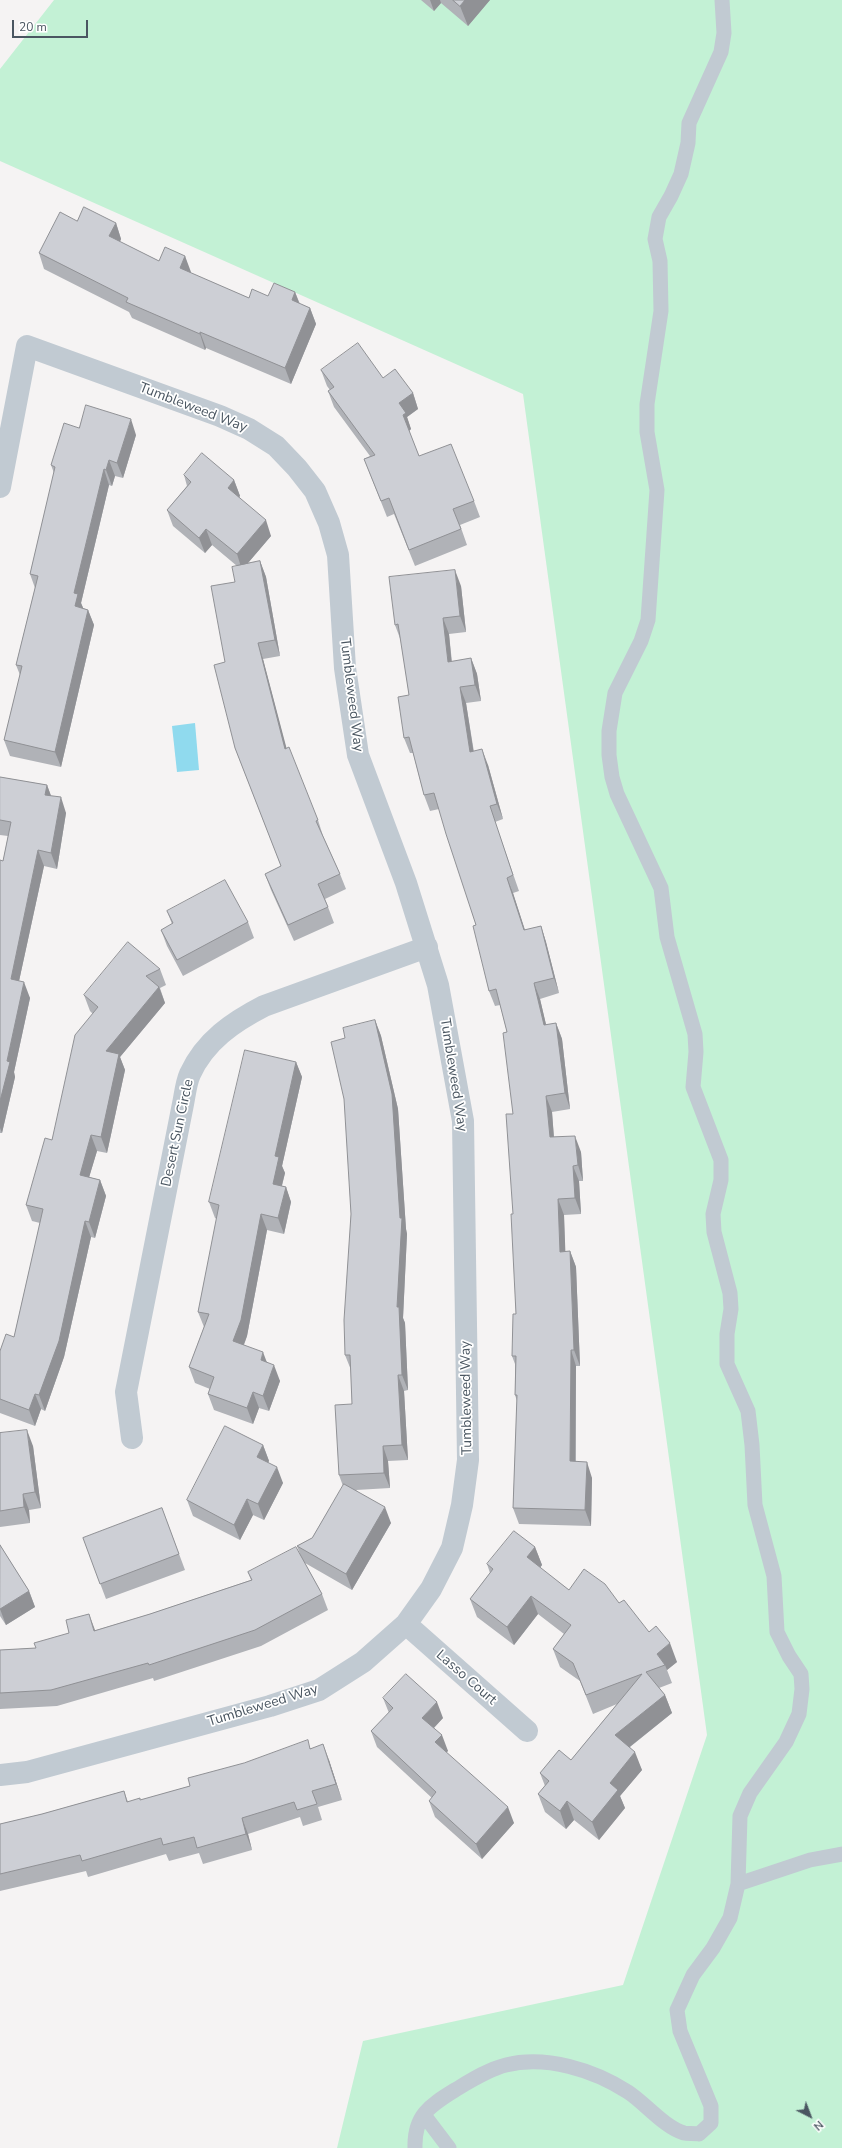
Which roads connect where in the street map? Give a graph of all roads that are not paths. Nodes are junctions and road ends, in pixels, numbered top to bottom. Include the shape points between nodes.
1 (722, 0) edge
2 (0, 487) edge
3 (427, 947) junction
4 (132, 1438) dead end
5 (406, 1624) junction
6 (527, 1731) dead end
7 (0, 1775) edge
8 (842, 1854) edge
9 (738, 1884) junction
10 (424, 2115) junction
11 (415, 2148) edge
12 (449, 2148) edge

1 - 9 lane via 724,33 721,52 688,123 688,143 681,174 658,217 655,239 660,261 661,311 647,404 647,432 657,490 648,620 641,641 615,693 609,731 609,755 617,794 661,888 667,937 695,1034 693,1087 721,1160 721,1180 713,1214 714,1232 730,1293 727,1364 748,1411 755,1505 774,1576 778,1632 801,1674 799,1714 786,1742 750,1794 740,1816
2 - 3 street, Tumbleweed Way via 27,346 220,416 249,429 276,446 297,468 315,492 329,523 338,555 345,668 358,755
3 - 4 street, Desert Sun Circle via 264,1006 219,1034 203,1052 190,1075 183,1104 126,1392
3 - 5 street, Tumbleweed Way via 438,985 462,1121 468,1460 462,1505 452,1548 431,1589
5 - 6 street, Lasso Court
5 - 7 street, Tumbleweed Way via 363,1662 319,1690 270,1706 27,1772
8 - 9 lane via 810,1860
9 - 10 lane via 730,1918 713,1948 693,1975 676,2010 680,2031 712,2106 711,2123 699,2134 684,2133 666,2123 628,2092 596,2075 538,2060 506,2065 468,2082 434,2103
10 - 11 lane via 416,2125
10 - 12 lane

